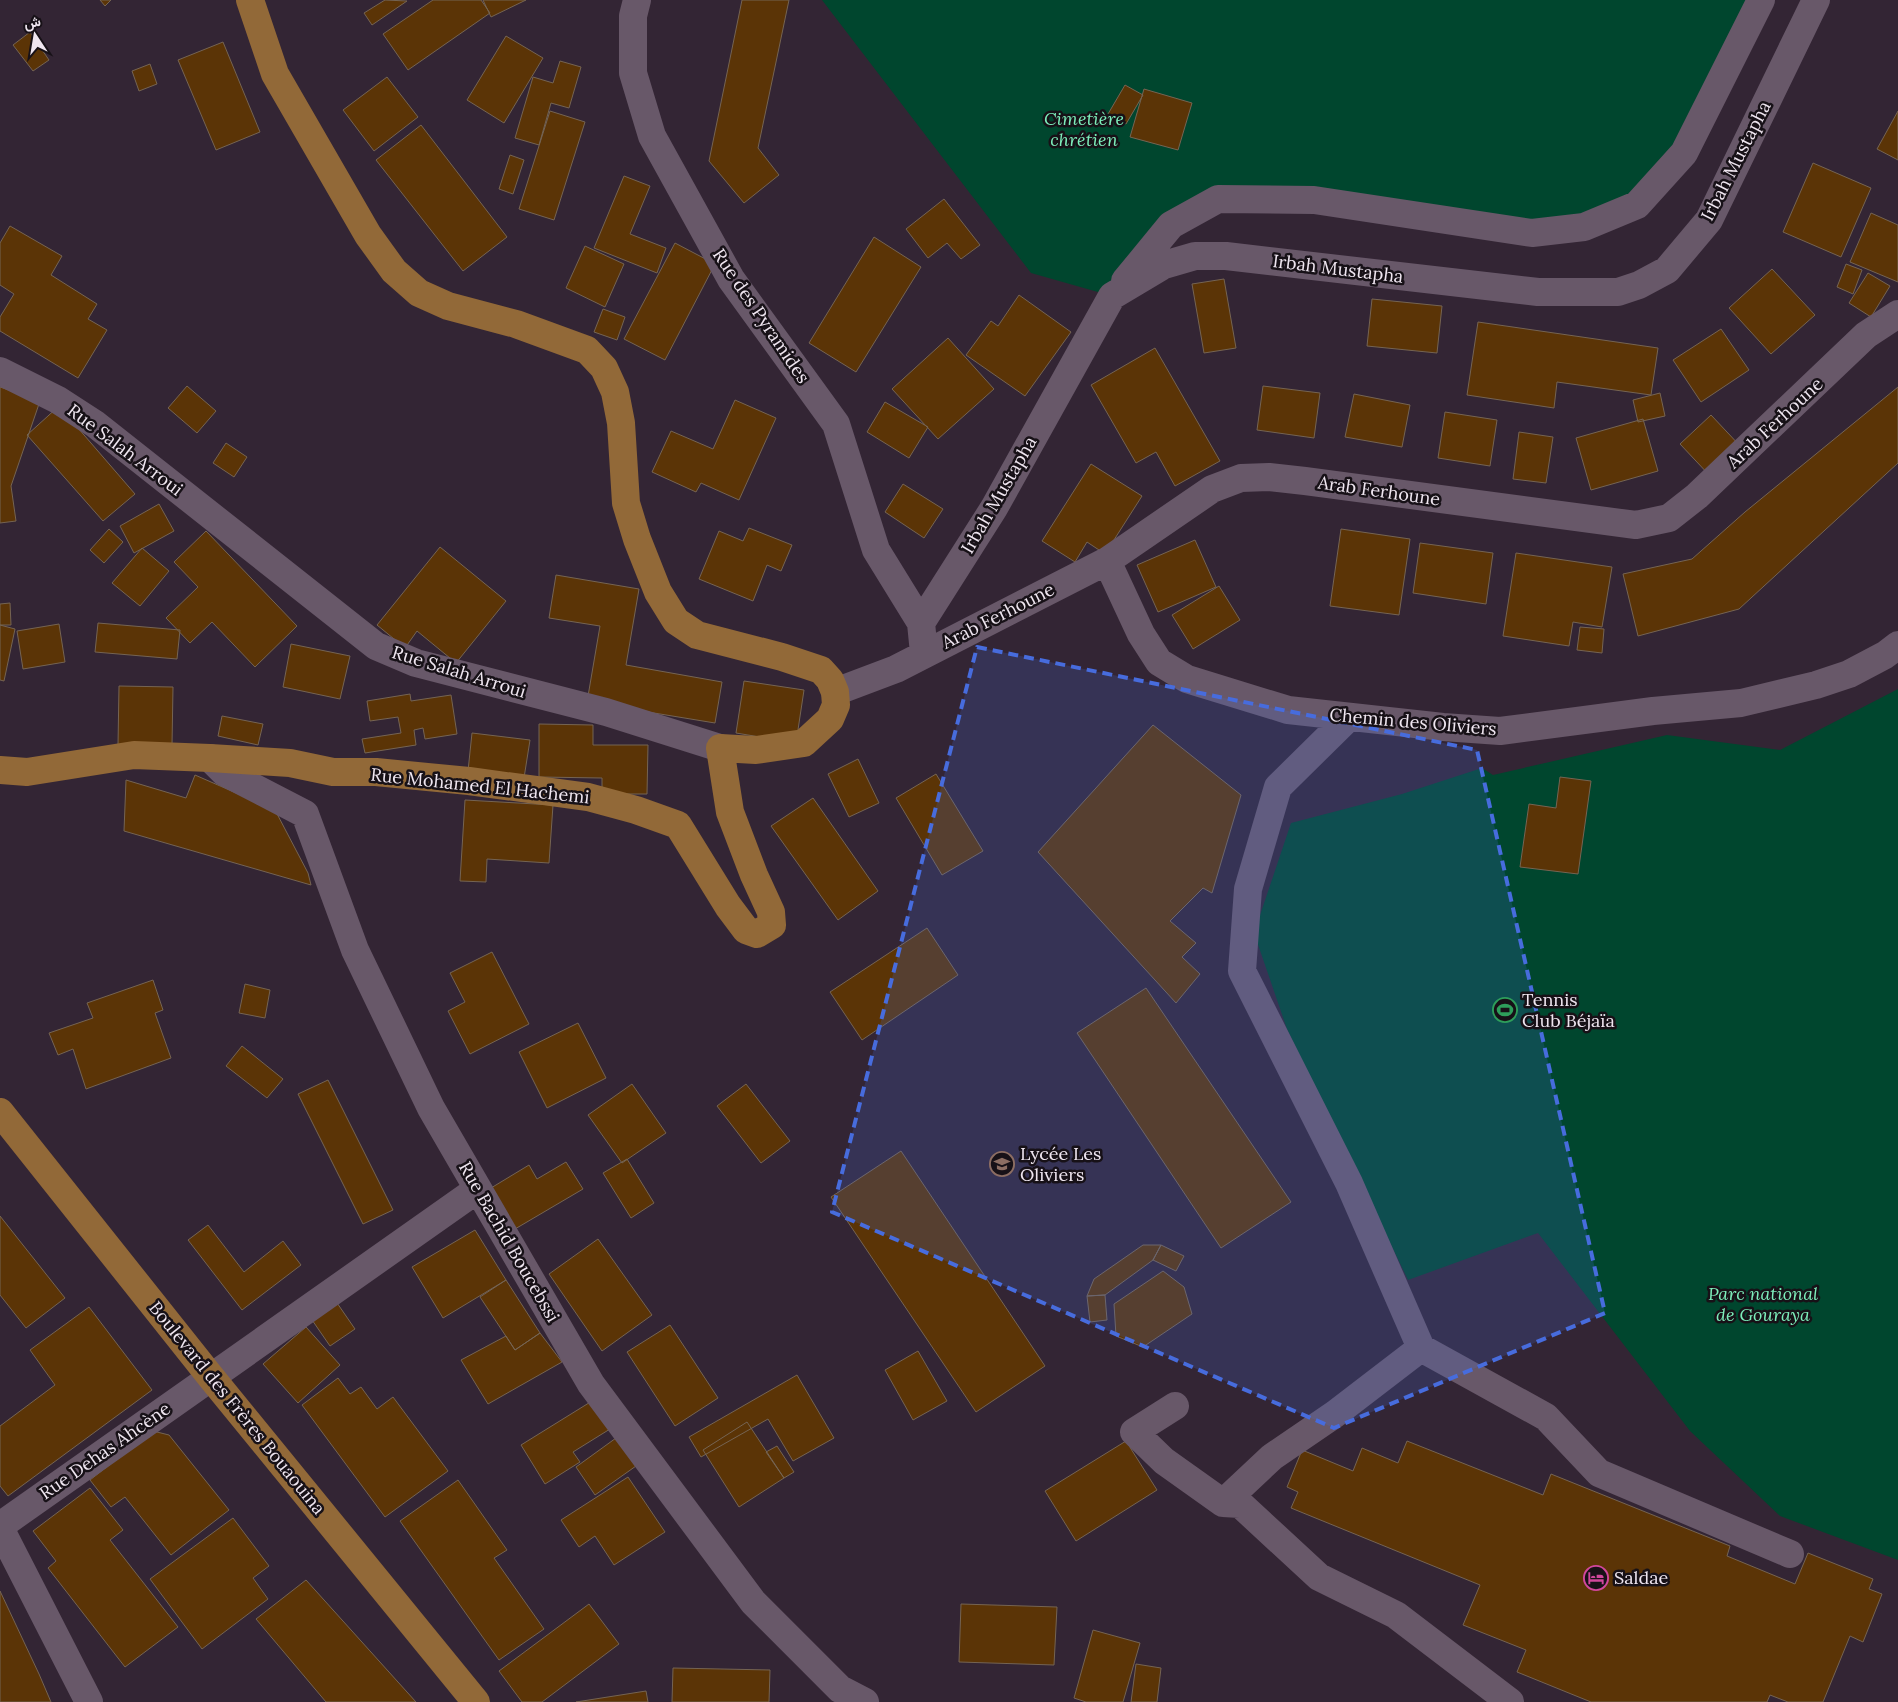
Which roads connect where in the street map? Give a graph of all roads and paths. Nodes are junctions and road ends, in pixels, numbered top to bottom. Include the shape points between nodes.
1 (250, 0) edge
2 (637, 0) edge
3 (1761, 0) edge
4 (1816, 0) edge
5 (1112, 296) junction
6 (1898, 314) edge
7 (0, 371) edge
8 (1107, 561) junction
9 (922, 623) junction
10 (1898, 645) edge
11 (924, 653) junction
12 (833, 686) junction
13 (1349, 717) junction
14 (720, 748) junction
15 (210, 758) junction
16 (0, 770) edge
17 (0, 1112) edge
18 (478, 1189) junction
19 (1421, 1348) junction
20 (210, 1376) junction
21 (1175, 1406) dead end
22 (1223, 1503) junction
23 (0, 1527) edge
24 (1790, 1554) dead end
25 (89, 1702) edge
26 (476, 1702) edge
27 (865, 1702) edge
28 (1510, 1702) edge

1 - 12 main road via 275,74 368,235 394,271 419,293 448,306 516,324 586,350 604,368 615,392 621,423 626,503 658,592 676,620 697,635 821,670
2 - 9 street, Rue des Pyramides via 633,16 632,73 652,136 731,279 836,424 876,550
3 - 5 street via 1684,153 1637,205 1584,227 1532,233 1314,200 1218,199 1171,225
4 - 5 street, Irbah Mustapha via 1709,220 1667,270 1639,285 1618,292 1538,292 1226,256 1195,256 1164,265
5 - 9 street, Irbah Mustapha via 994,508
6 - 8 street, Arab Ferhoune via 1866,335 1697,496 1669,518 1636,525 1305,481 1241,478 1212,489
7 - 14 street, Rue Salah Arroui via 58,400 95,424 376,646 416,663 606,712
8 - 11 street, Arab Ferhoune
8 - 13 street, Chemin des Oliviers via 1141,634 1159,662 1187,679 1288,710
9 - 11 street
10 - 13 street, Chemin des Oliviers via 1849,674 1741,703 1500,731
11 - 12 street, Arab Ferhoune via 896,669
12 - 14 main road, Rue Salah Arroui via 836,704 830,719 804,743 756,750
13 - 19 street via 1278,787 1248,889 1242,972 1349,1183
14 - 15 main road, Rue Mohamed El Hachemi via 730,812 772,912 772,924 757,934 746,930 728,906 678,825 636,810 588,796 534,788 376,772 333,772 290,763
15 - 16 main road, Rue Mohamed El Hachemi via 134,755 27,772
15 - 18 street, Rue Bachid Boucebssi via 224,772 305,814 356,950 431,1108
17 - 20 main road, Boulevard des Frères Bouaouina
18 - 20 street, Rue Dehas Ahcène
18 - 27 street, Rue Bachid Boucebssi via 591,1384 753,1602 840,1689
19 - 22 street via 1272,1457
19 - 24 street via 1546,1418 1599,1473
20 - 23 street, Rue Dehas Ahcène
20 - 26 main road, Boulevard des Frères Bouaouina
21 - 22 street via 1134,1432 1164,1461
22 - 28 street via 1240,1504 1319,1577 1396,1614
23 - 25 street, Rue Dehas Ahcène

